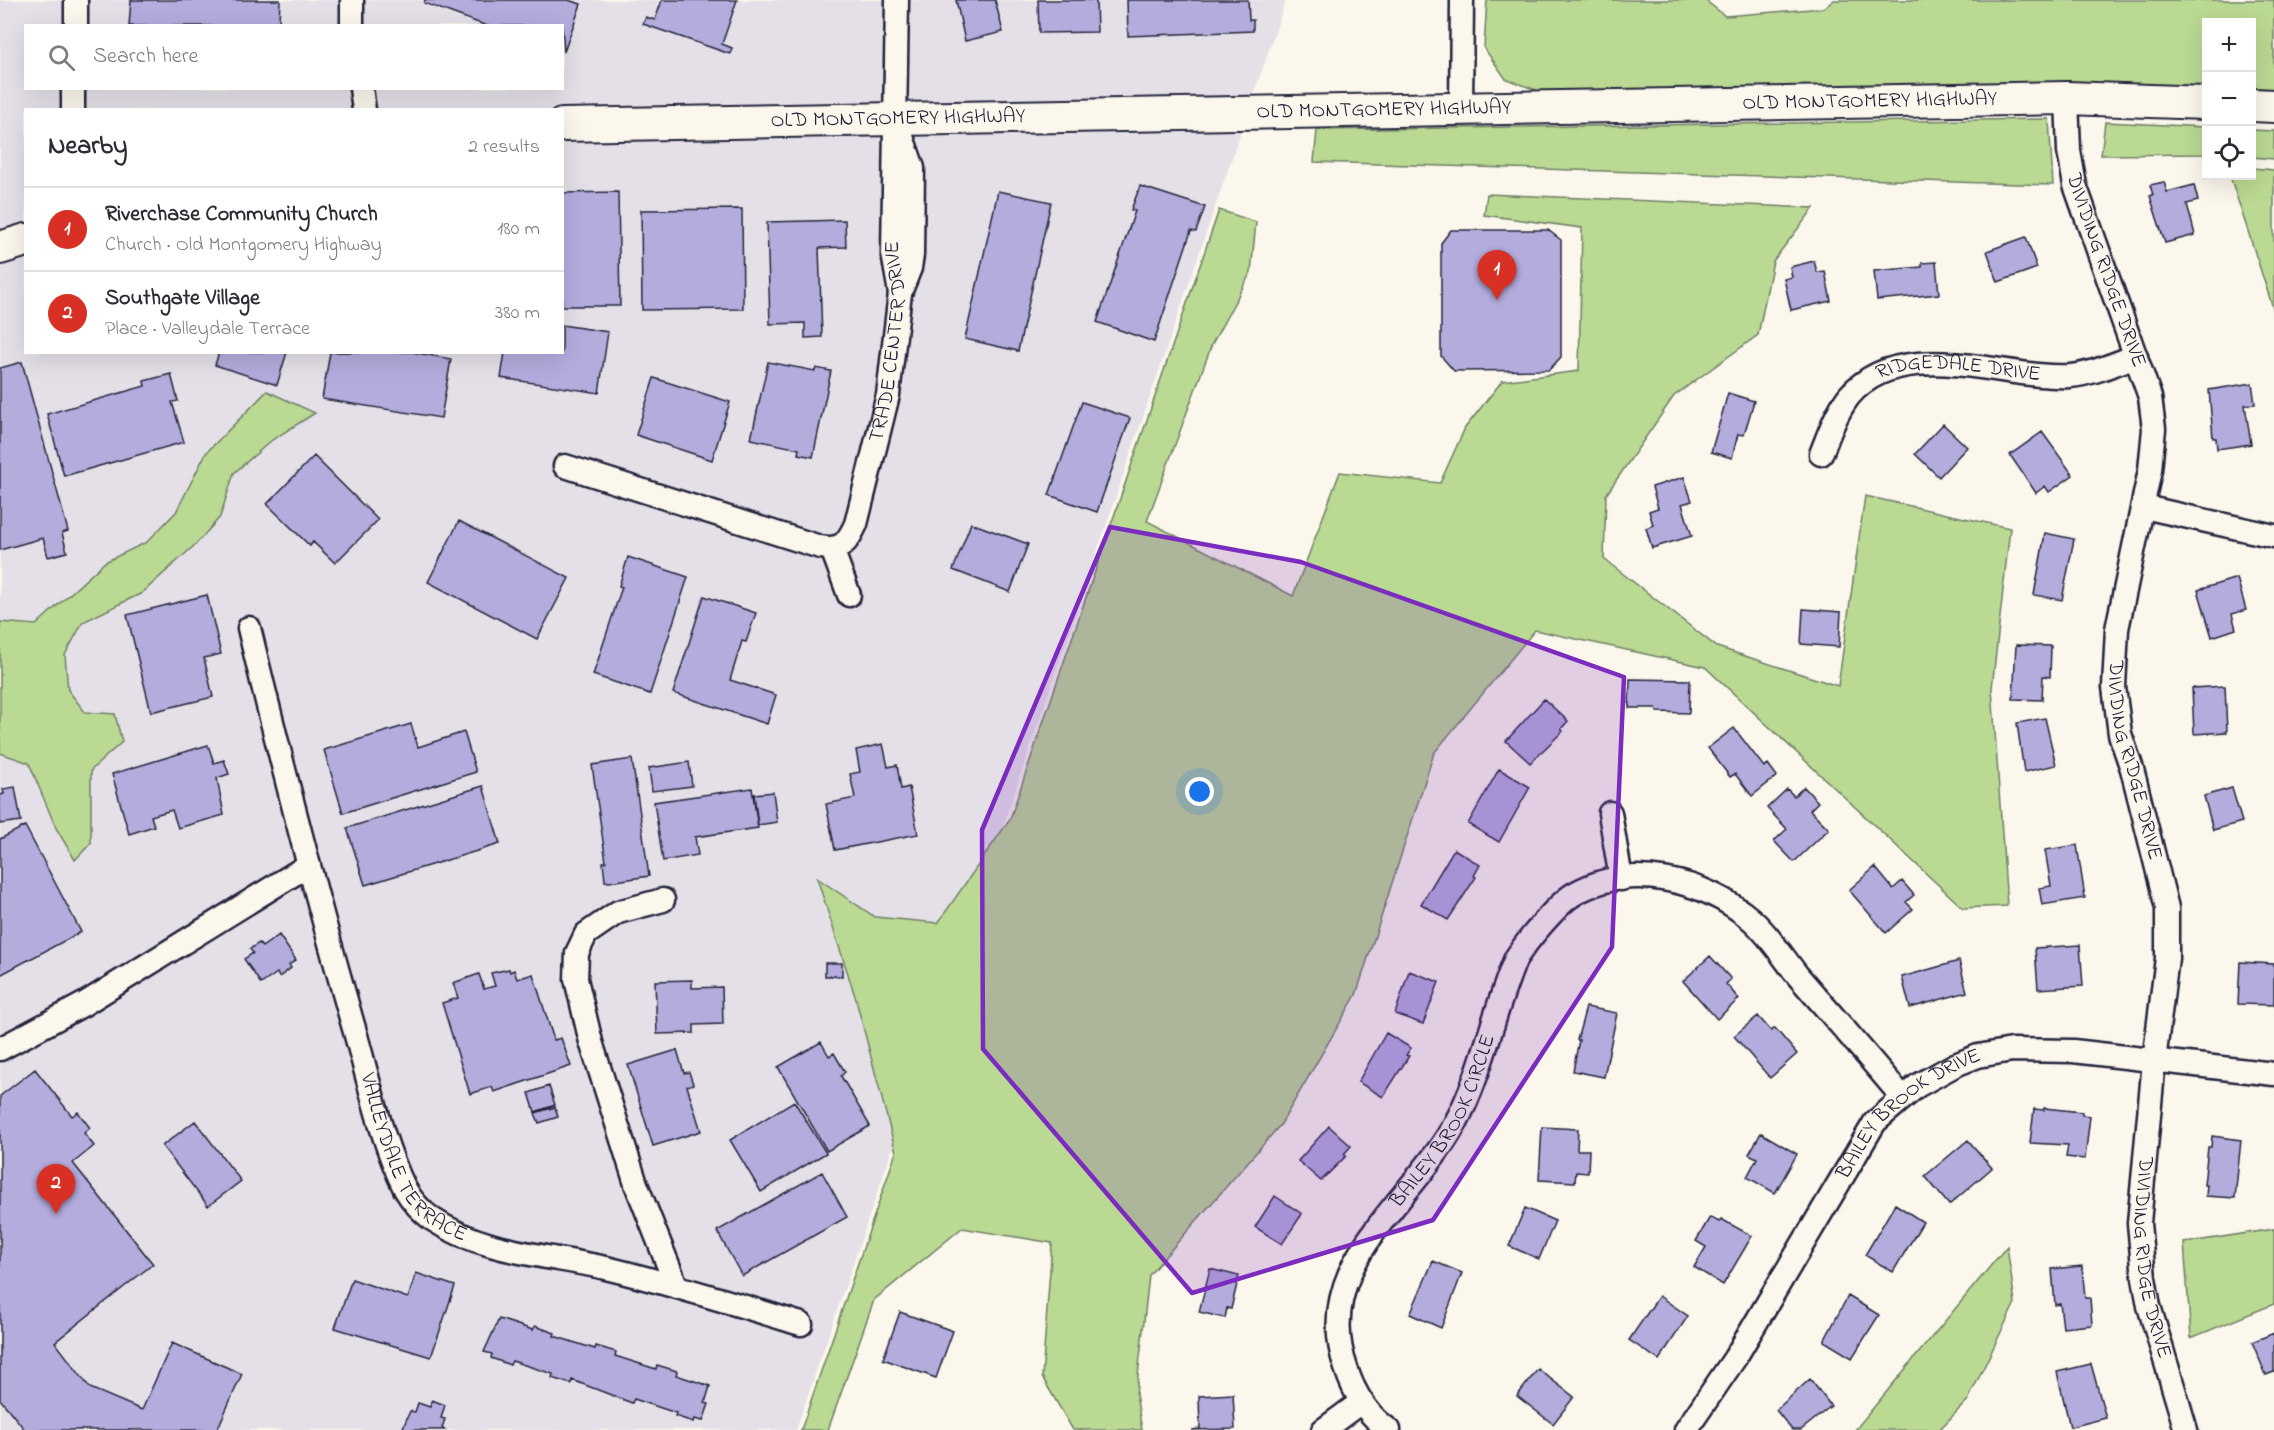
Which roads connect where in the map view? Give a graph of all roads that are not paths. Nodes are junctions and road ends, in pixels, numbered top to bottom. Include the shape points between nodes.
1 (76, 0) edge
2 (352, 0) edge
3 (897, 0) edge
4 (1462, 0) edge
5 (76, 24) edge
6 (352, 24) edge
7 (74, 90) edge
8 (361, 90) edge
9 (2067, 98) junction
10 (2202, 103) edge
11 (2256, 105) edge
12 (2274, 106) edge
13 (73, 108) edge
14 (364, 108) edge
15 (1461, 109) junction
16 (896, 118) junction
17 (564, 125) edge
18 (24, 241) edge
19 (0, 248) edge
20 (2136, 356) junction
21 (1821, 454) dead end
22 (565, 466) dead end
23 (2144, 507) junction
24 (2274, 536) edge
25 (832, 549) junction
26 (849, 595) dead end
27 (249, 628) dead end
28 (1610, 813) dead end
29 (307, 866) junction
30 (1621, 879) junction
31 (663, 900) dead end
32 (0, 1048) edge
33 (2154, 1061) junction
34 (2274, 1074) edge
35 (1902, 1097) junction
36 (676, 1286) junction
37 (801, 1324) dead end
38 (1361, 1402) junction
39 (1323, 1430) edge
40 (1389, 1430) edge
41 (1686, 1430) edge
42 (2186, 1430) edge

1 - 5 street
2 - 6 street
3 - 16 street, TRADE CENTER DRIVE
4 - 15 street
7 - 13 street
8 - 14 street
9 - 10 street, OLD MONTGOMERY HIGHWAY
9 - 15 street, OLD MONTGOMERY HIGHWAY
9 - 20 street, DIVIDING RIDGE DRIVE via 2075,184
11 - 12 street
15 - 16 street, OLD MONTGOMERY HIGHWAY
16 - 17 street, OLD MONTGOMERY HIGHWAY
16 - 25 street, TRADE CENTER DRIVE via 913,168 912,255 900,293 888,395 856,524 844,546
18 - 19 street
20 - 21 street, RIDGEDALE DRIVE via 2071,376 1932,363 1887,372 1850,396 1834,421
20 - 23 street, DIVIDING RIDGE DRIVE via 2150,397 2154,429
22 - 25 street
23 - 24 street
23 - 33 street, DIVIDING RIDGE DRIVE via 2117,629 2114,687 2120,734 2167,908 2167,958
25 - 26 street
27 - 29 street, VALLEYDALE TERRACE
28 - 30 street
29 - 32 street via 84,1004
29 - 36 street, VALLEYDALE TERRACE via 383,1126 401,1179 417,1206 467,1237 500,1248
30 - 35 street, BAILEY BROOK CIRCLE via 1652,877 1693,885 1739,910 1767,936
30 - 38 street, BAILEY BROOK CIRCLE via 1571,895 1525,944 1510,973 1456,1121 1439,1152 1364,1243 1352,1267 1341,1303 1340,1347 1348,1377
31 - 36 street via 618,912 586,934 577,953 576,979 591,1042 633,1173
33 - 34 street, BAILEY BROOK DRIVE
33 - 35 street, BAILEY BROOK DRIVE via 2073,1051 1994,1052 1955,1065
33 - 42 street, DIVIDING RIDGE DRIVE via 2140,1248 2149,1306
35 - 41 street, BAILEY BROOK DRIVE via 1875,1122 1735,1358
36 - 37 street, VALLEYDALE TERRACE
38 - 39 street
38 - 40 street, BAILEY BROOK CIRCLE

